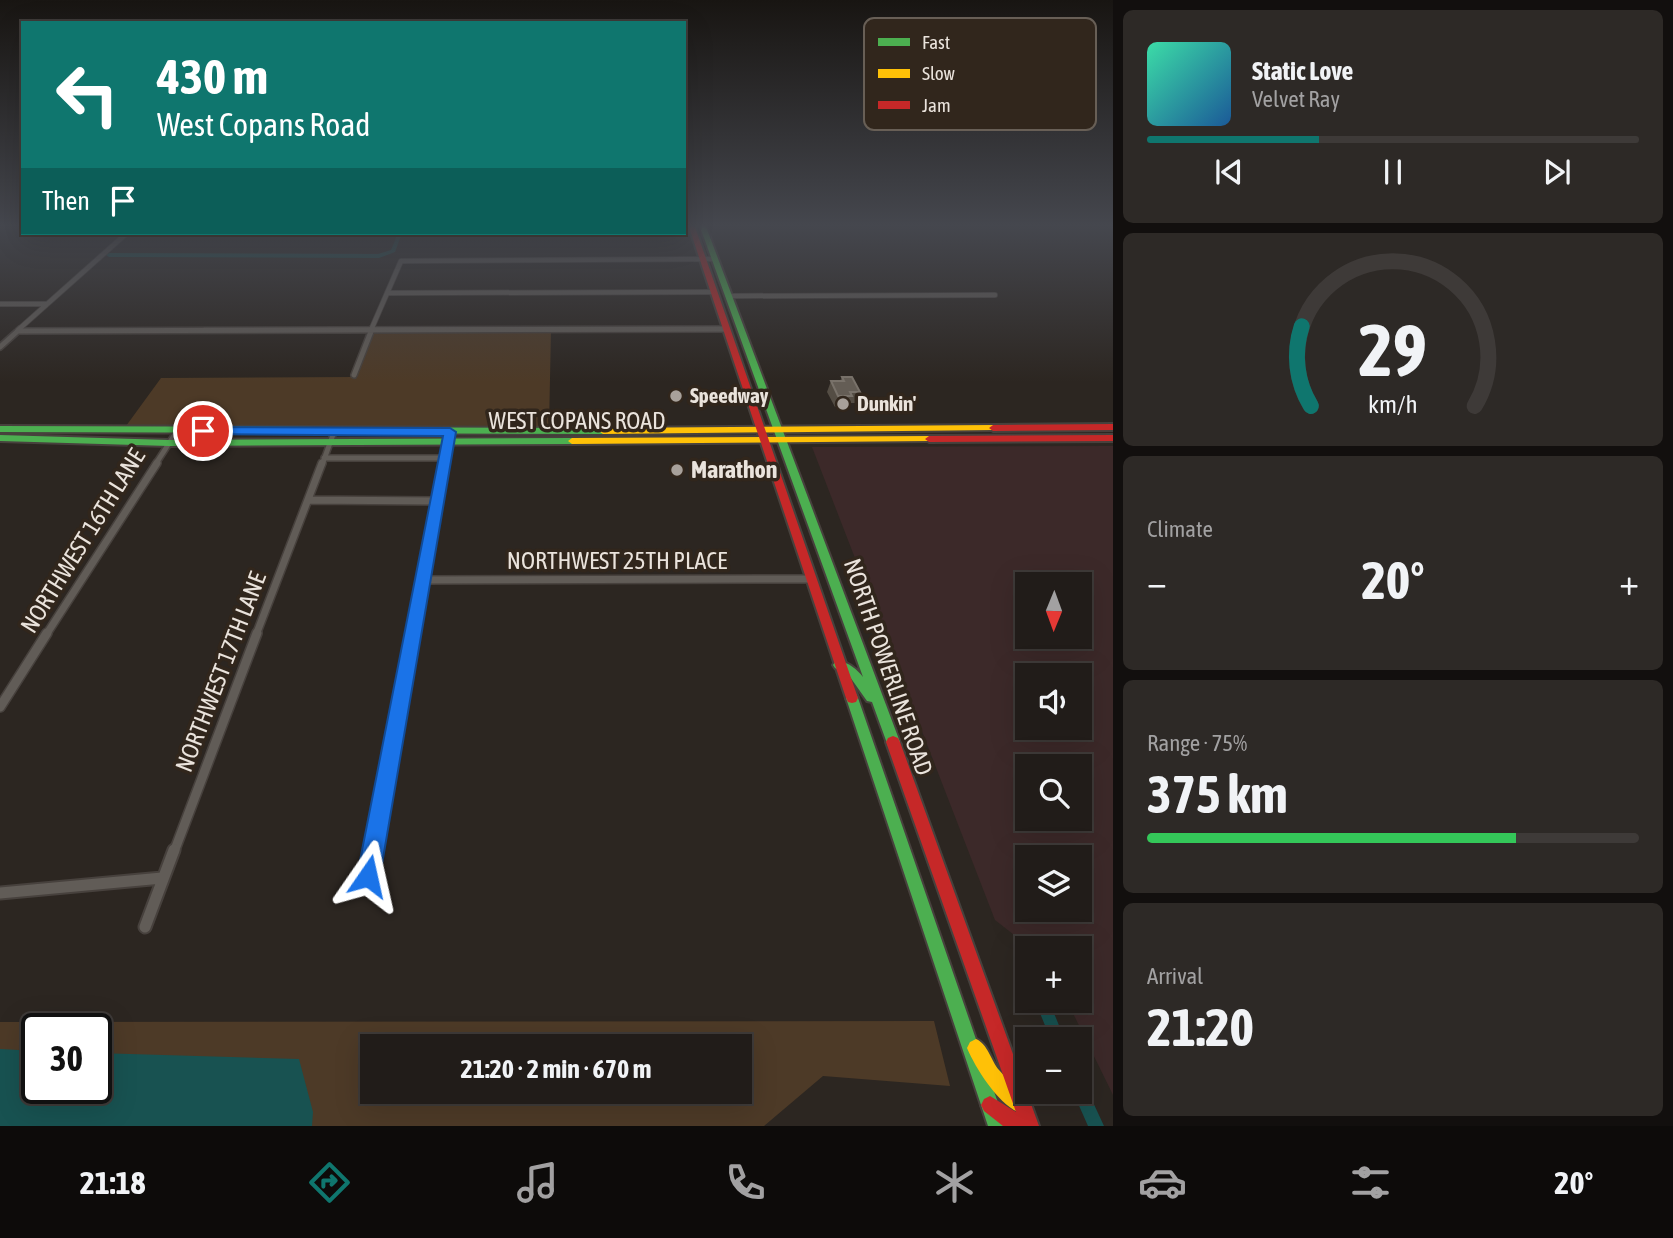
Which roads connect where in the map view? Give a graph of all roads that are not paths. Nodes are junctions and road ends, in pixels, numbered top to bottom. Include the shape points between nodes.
1 (78, 277) edge
2 (393, 277) edge
3 (709, 277) edge
4 (722, 277) edge
5 (714, 292) junction
6 (387, 293) junction
7 (995, 295) dead end
8 (730, 296) junction
9 (0, 304) edge
10 (47, 304) junction
11 (725, 325) junction
12 (741, 329) junction
13 (373, 330) junction
14 (18, 331) junction
15 (0, 348) edge
16 (354, 375) dead end
17 (1113, 427) edge
18 (0, 429) edge
19 (177, 431) junction
20 (762, 436) junction
21 (781, 436) junction
22 (332, 437) junction
23 (449, 437) junction
24 (0, 438) edge
25 (1113, 438) edge
26 (169, 443) junction
27 (324, 458) junction
28 (444, 458) junction
29 (308, 500) junction
30 (436, 501) junction
31 (810, 579) junction
32 (423, 580) junction
33 (839, 664) junction
34 (0, 707) edge
35 (880, 711) junction
36 (368, 876) dead end
37 (162, 878) junction
38 (0, 892) edge
39 (145, 927) dead end
40 (963, 1025) junction
41 (990, 1105) junction
42 (1023, 1106) junction
43 (997, 1126) edge
44 (1015, 1126) edge
45 (1030, 1126) edge

1 - 10 street
2 - 6 street
3 - 5 main road, NORTH POWERLINE ROAD
4 - 8 main road, NORTH POWERLINE ROAD
5 - 6 street
5 - 11 main road, NORTH POWERLINE ROAD
6 - 13 street
7 - 8 street
8 - 12 main road, NORTH POWERLINE ROAD
9 - 10 street
10 - 14 street
11 - 12 main road
11 - 13 street
11 - 20 main road, NORTH POWERLINE ROAD
12 - 21 main road, NORTH POWERLINE ROAD
13 - 14 street
13 - 16 street
14 - 15 street
17 - 21 main road, WEST COPANS ROAD
18 - 19 main road, WEST COPANS ROAD
19 - 22 main road, WEST COPANS ROAD
19 - 26 street, NORTHWEST 16TH LANE
20 - 21 main road, WEST COPANS ROAD
20 - 23 main road, WEST COPANS ROAD
20 - 31 main road, NORTH POWERLINE ROAD
21 - 25 main road, WEST COPANS ROAD
21 - 35 main road, NORTH POWERLINE ROAD
22 - 23 main road, WEST COPANS ROAD
22 - 26 main road, WEST COPANS ROAD
22 - 27 street, NORTHWEST 17TH LANE
23 - 28 street
24 - 26 main road, WEST COPANS ROAD
26 - 34 street, NORTHWEST 16TH LANE
27 - 28 street
27 - 29 street, NORTHWEST 17TH LANE
28 - 30 street
29 - 30 street
29 - 37 street, NORTHWEST 17TH LANE
30 - 32 street
31 - 32 street, NORTHWEST 25TH PLACE
31 - 33 main road, NORTH POWERLINE ROAD
32 - 36 street
33 - 35 main road via 860,682
33 - 40 main road, NORTH POWERLINE ROAD
35 - 42 main road, NORTH POWERLINE ROAD
37 - 38 street
37 - 39 street, NORTHWEST 17TH LANE
40 - 41 main road, NORTH POWERLINE ROAD
40 - 42 main road via 991,1075
41 - 43 main road, NORTH POWERLINE ROAD
41 - 44 main road
42 - 45 main road, NORTH POWERLINE ROAD

